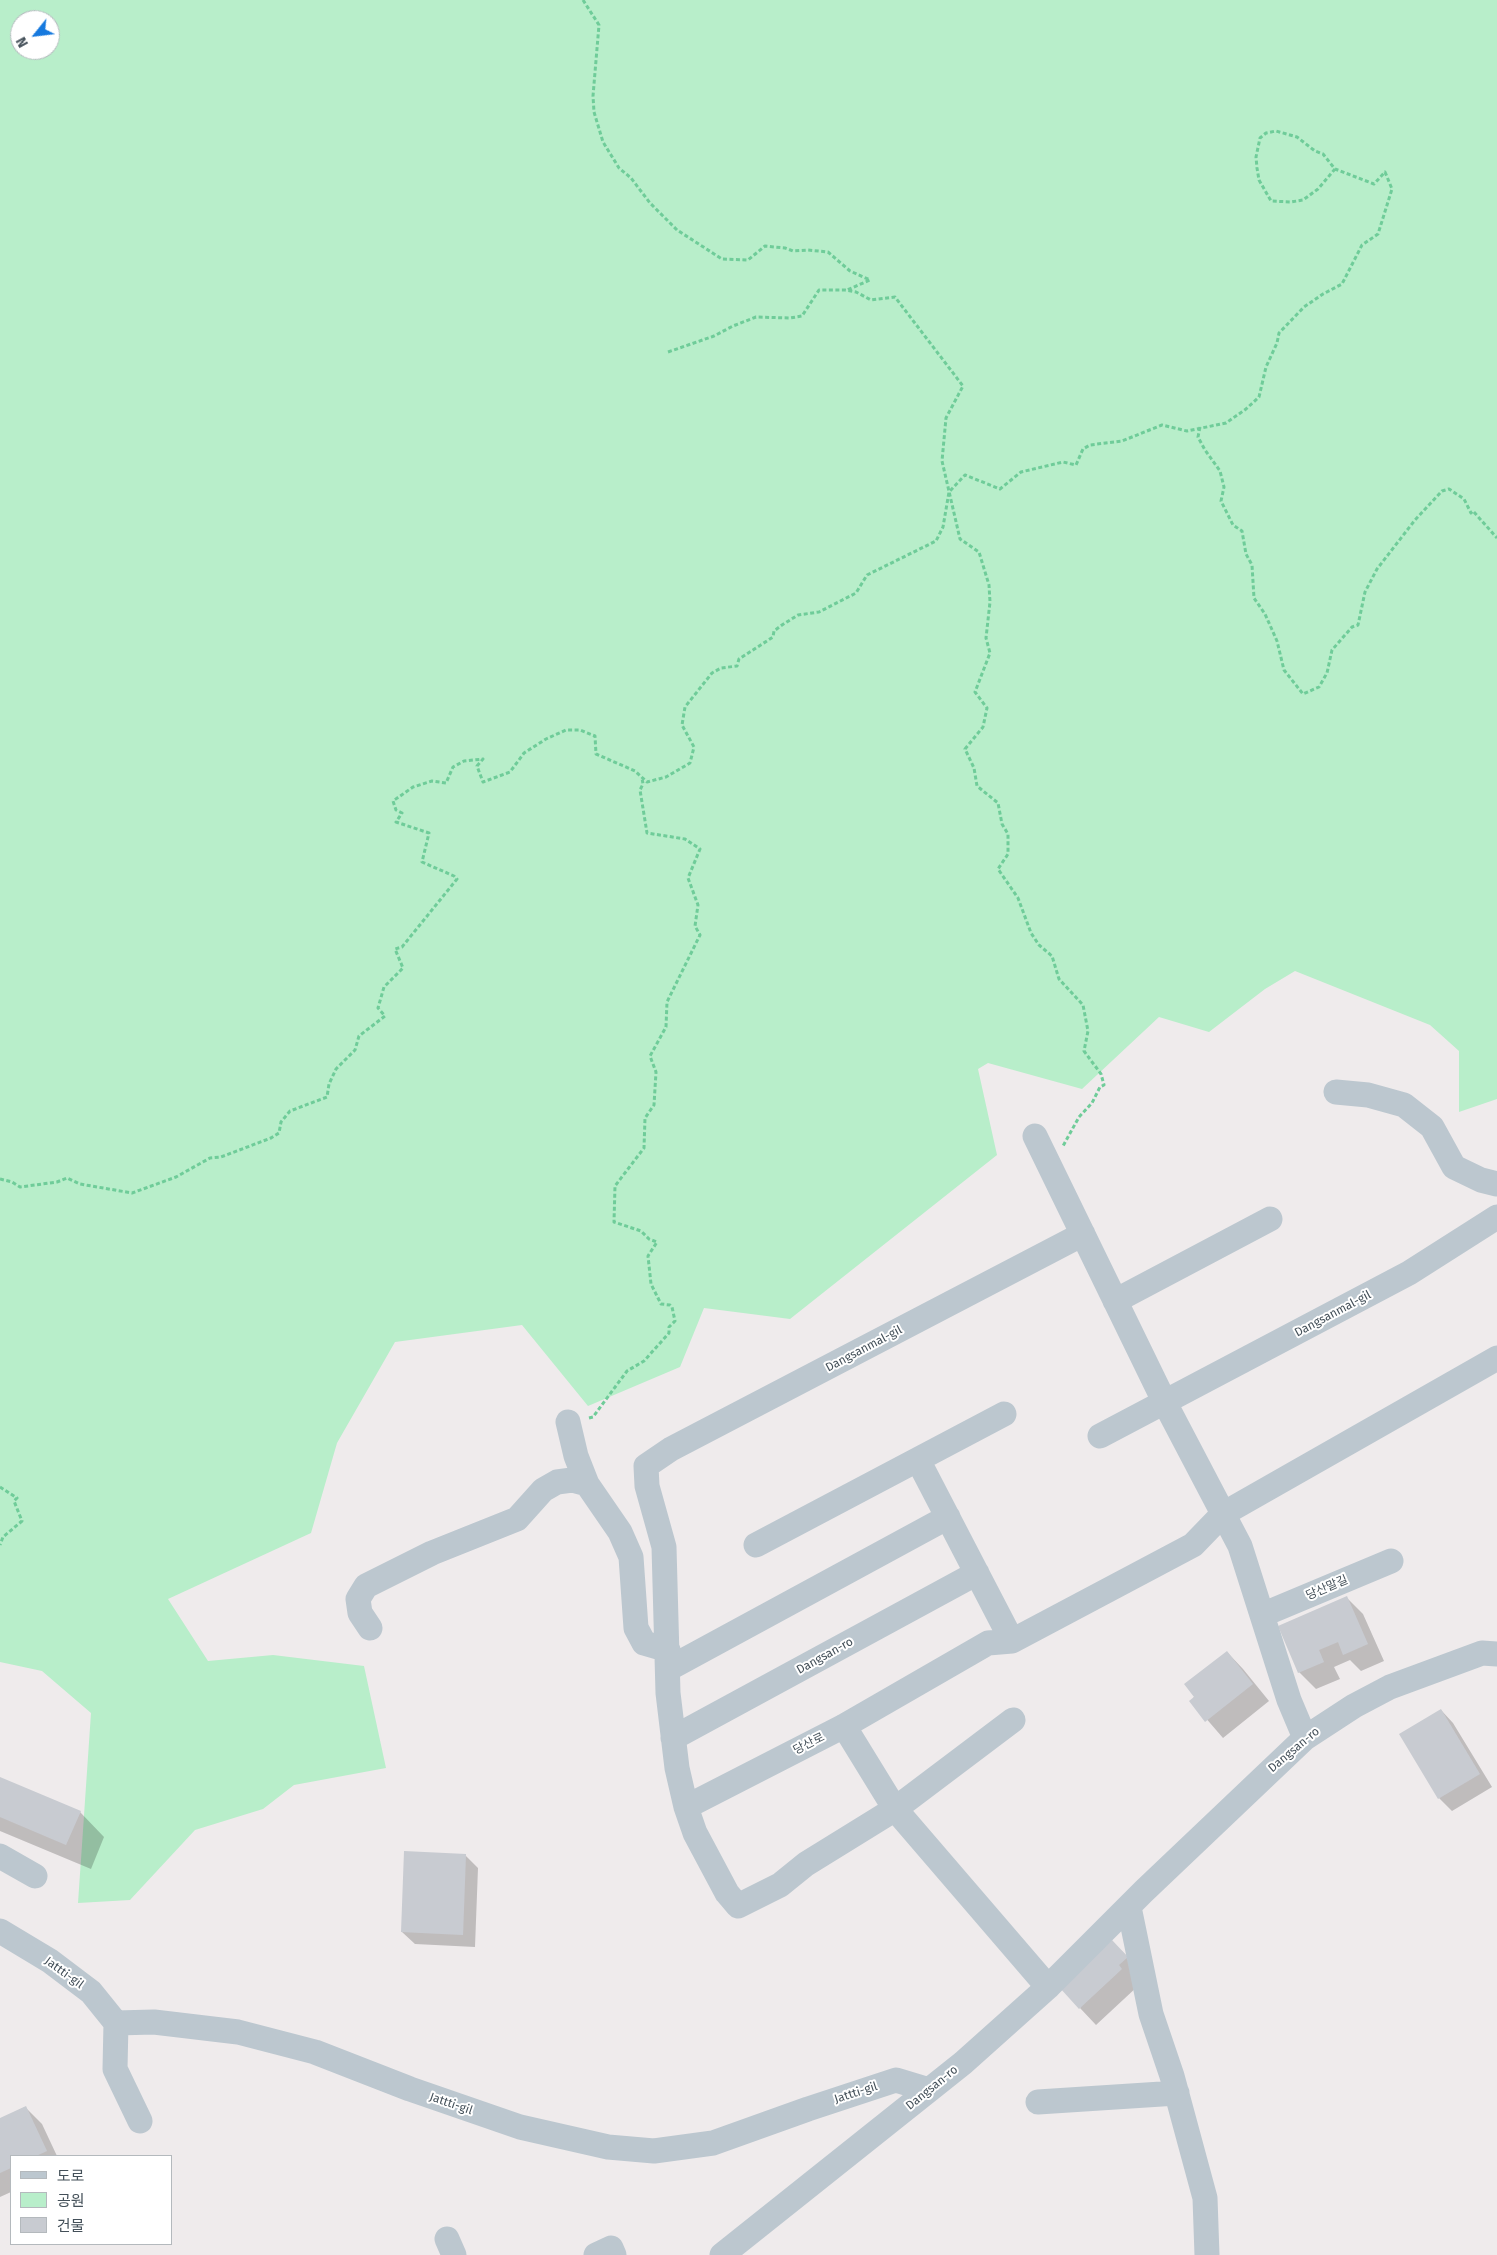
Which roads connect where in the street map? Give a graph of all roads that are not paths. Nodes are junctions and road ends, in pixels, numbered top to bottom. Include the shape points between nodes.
1 (1336, 1092) dead end
2 (1035, 1136) dead end
3 (1497, 1184) edge
4 (1497, 1217) edge
5 (1270, 1219) dead end
6 (1083, 1234) junction
7 (1115, 1301) junction
8 (1497, 1358) edge
9 (1165, 1403) junction
10 (1004, 1414) dead end
11 (568, 1422) road end
12 (1100, 1436) dead end
13 (918, 1460) junction
14 (587, 1484) junction
15 (1223, 1514) junction
16 (948, 1518) junction
17 (756, 1544) dead end
18 (1391, 1561) dead end
19 (977, 1573) junction
20 (1262, 1615) junction
21 (370, 1628) dead end
22 (1012, 1641) junction
23 (1492, 1650) edge
24 (668, 1660) junction
25 (1013, 1720) dead end
26 (844, 1726) junction
27 (673, 1738) junction
28 (1305, 1738) junction
29 (686, 1807) junction
30 (895, 1809) junction
31 (0, 1856) edge
32 (35, 1876) dead end
33 (1129, 1907) junction
34 (0, 1931) edge
35 (1048, 1987) junction
36 (116, 2023) junction
37 (929, 2090) junction
38 (1177, 2093) junction
39 (1038, 2102) dead end
40 (140, 2121) dead end
41 (596, 2255) edge
42 (614, 2255) edge
43 (722, 2255) edge
44 (1207, 2255) edge

1 - 3 street via 1368,1095 1404,1105 1432,1127 1454,1167
2 - 6 street
4 - 9 street, Dangsanmal-gil via 1409,1273
5 - 7 street
6 - 7 street
6 - 24 street, Dangsanmal-gil via 646,1466 647,1486 664,1547
7 - 9 street
8 - 15 street
9 - 12 street, Dangsanmal-gil
9 - 15 street
10 - 13 street
11 - 14 street
13 - 16 street
13 - 17 street
14 - 21 street via 572,1480 557,1482 543,1490 517,1519 432,1553 366,1586 358,1599 360,1613
14 - 24 street via 620,1532 631,1557 636,1628 644,1643
15 - 20 street via 1240,1546
15 - 22 street via 1193,1545
16 - 19 street
16 - 24 street
18 - 20 street, 당산말길
19 - 22 street
19 - 27 street, Dangsan-ro
20 - 28 street via 1289,1700
22 - 26 street via 988,1643
23 - 28 street, Dangsan-ro via 1390,1687
24 - 27 street
25 - 30 street
26 - 29 street, 당산로
26 - 30 street
27 - 29 street via 676,1768
28 - 33 street, Dangsan-ro
29 - 30 street via 695,1833 738,1906 780,1885 806,1864
30 - 35 street
31 - 32 street
33 - 35 street, Dangsan-ro
33 - 38 street via 1151,2014
34 - 36 street, Jattti-gil via 50,1961 91,1992
35 - 37 street, Dangsan-ro
36 - 37 street, Jattti-gil via 154,2022 238,2032 315,2052 520,2128 608,2147 654,2151 713,2143 896,2080
36 - 40 street via 115,2069
37 - 43 street, Dangsan-ro
38 - 39 street
38 - 44 street via 1205,2198
41 - 42 street via 611,2248

